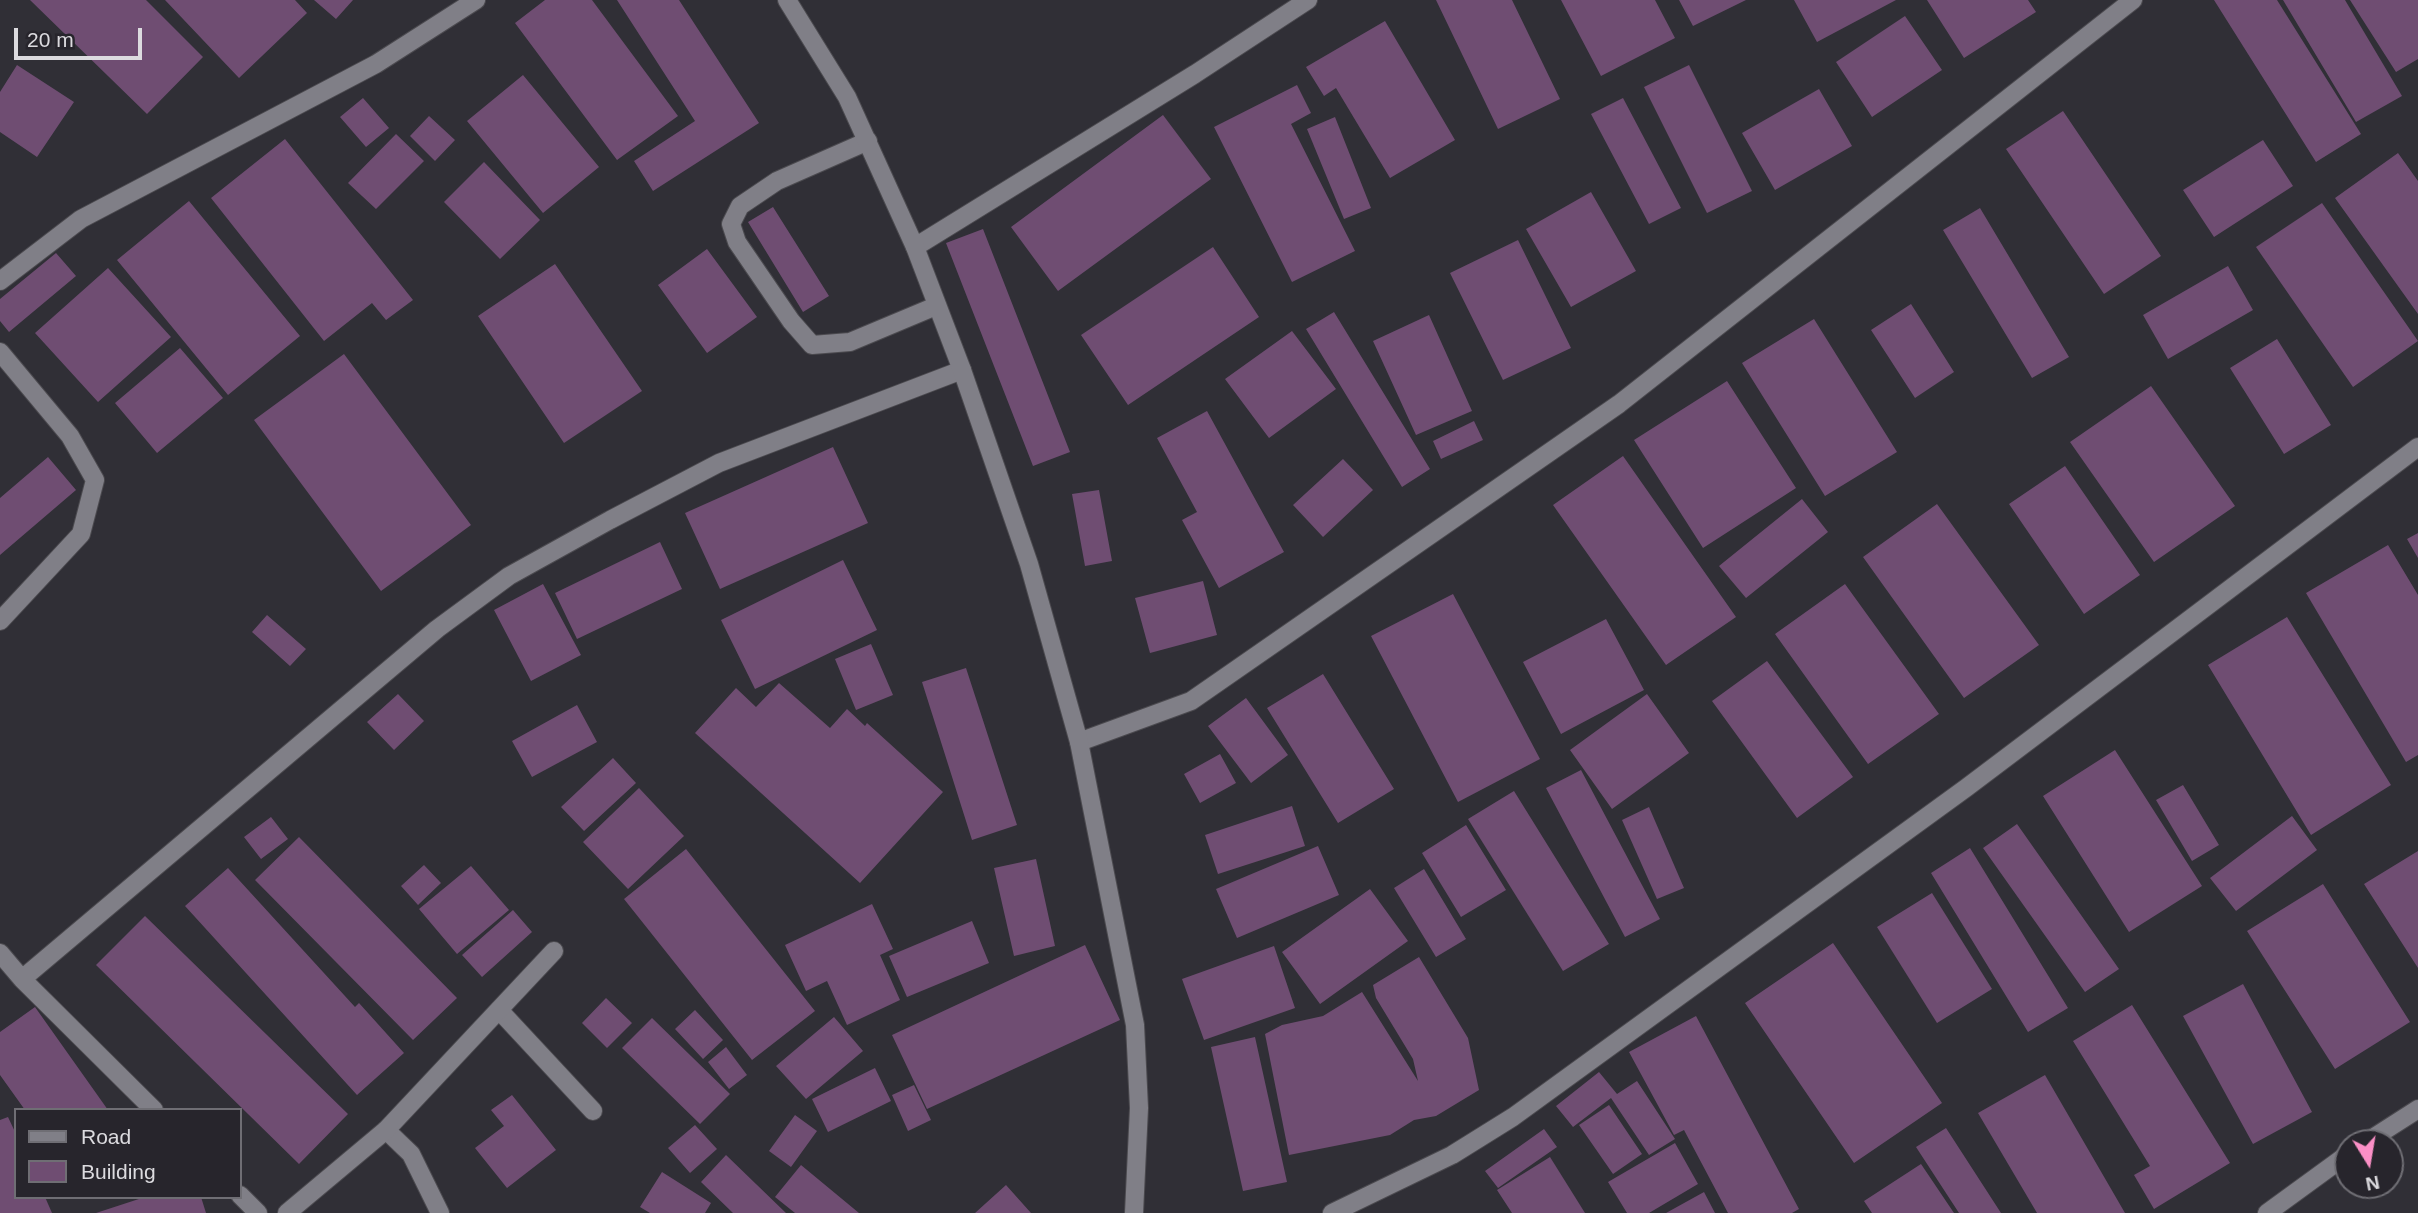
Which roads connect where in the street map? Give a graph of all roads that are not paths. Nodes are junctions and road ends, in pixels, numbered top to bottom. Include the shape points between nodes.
1 (476, 0) edge
2 (788, 0) edge
3 (1308, 0) edge
4 (2133, 0) edge
5 (868, 141) junction
6 (915, 247) junction
7 (0, 281) edge
8 (936, 306) junction
9 (0, 352) edge
10 (962, 370) junction
11 (2418, 447) edge
12 (0, 621) edge
13 (1079, 742) junction
14 (554, 951) dead end
15 (2, 958) edge
16 (22, 979) junction
17 (499, 1010) junction
18 (152, 1108) edge
19 (2418, 1109) edge
20 (593, 1111) dead end
21 (2387, 1129) edge
22 (386, 1130) junction
23 (2334, 1164) edge
24 (242, 1197) edge
25 (258, 1213) edge
26 (287, 1213) edge
27 (440, 1213) edge
28 (1134, 1213) edge
29 (1332, 1213) edge
30 (2267, 1213) edge

1 - 7 street via 376,64 81,219
2 - 5 street
3 - 6 street
4 - 13 street via 1619,404 1191,701
5 - 6 street
5 - 8 street via 777,181 740,206 731,224 737,242 813,345 850,342
6 - 8 street
8 - 10 street
9 - 12 street via 69,436 95,480 81,534
10 - 13 street via 1029,564
10 - 16 street via 719,463 509,576 437,629
11 - 29 street via 1966,788 1513,1117 1452,1155
13 - 28 street via 1135,1025 1139,1108
14 - 17 street
15 - 16 street
16 - 18 street
17 - 20 street
17 - 22 street
19 - 21 street
22 - 26 street
22 - 27 street via 411,1154
23 - 30 street
24 - 25 street

